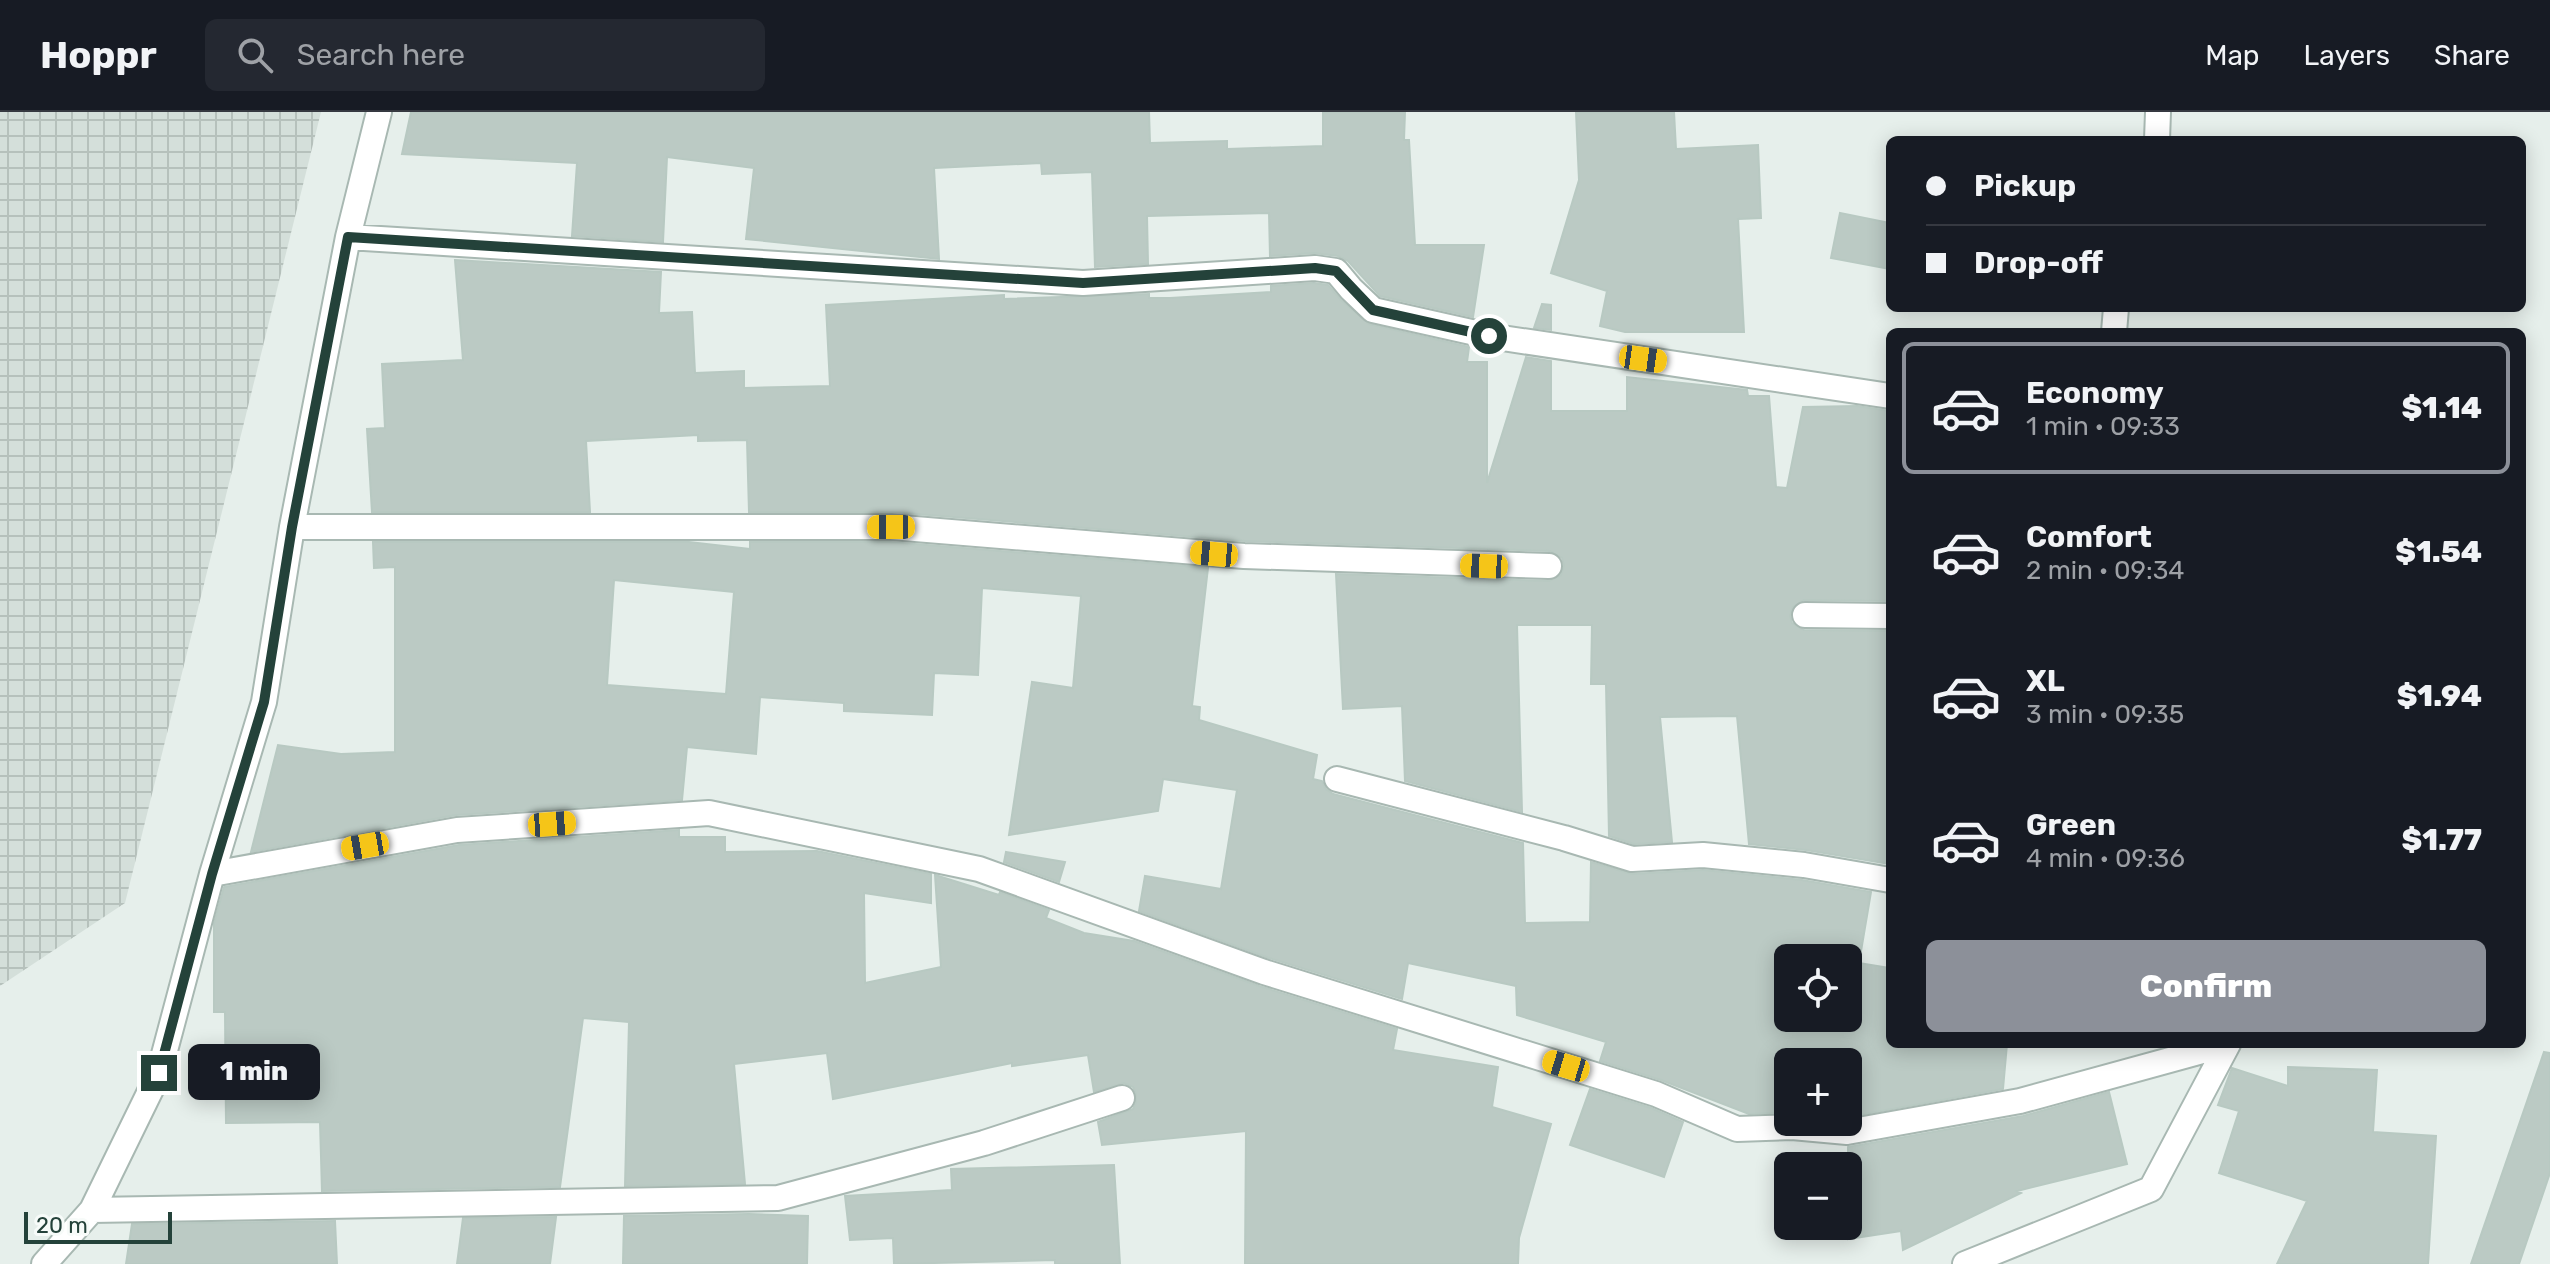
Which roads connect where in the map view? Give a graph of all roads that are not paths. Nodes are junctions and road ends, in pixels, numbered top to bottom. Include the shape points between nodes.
1 (379, 112) edge
2 (2158, 112) edge
3 (2157, 136) edge
4 (348, 237) junction
5 (1886, 395) edge
6 (292, 527) junction
7 (1549, 566) dead end
8 (1805, 615) dead end
9 (1886, 616) edge
10 (1337, 779) dead end
11 (212, 874) junction
12 (1886, 879) edge
13 (2213, 1048) edge
14 (2226, 1048) edge
15 (1122, 1098) dead end
16 (92, 1210) junction
17 (44, 1264) edge
18 (1965, 1264) edge

1 - 4 street
2 - 3 street
4 - 5 street via 1083,283 1315,268 1336,271 1373,310 1475,333
4 - 6 street
6 - 7 street via 891,527 1244,556
6 - 11 street via 264,702
8 - 9 street
10 - 12 street via 1632,859 1703,855
11 - 13 street via 457,830 709,813 979,869 1264,972 1656,1094 1737,1129 1847,1132 2020,1101
11 - 16 street via 159,1073
14 - 18 street via 2151,1189
15 - 16 street via 984,1143 778,1198
16 - 17 street

